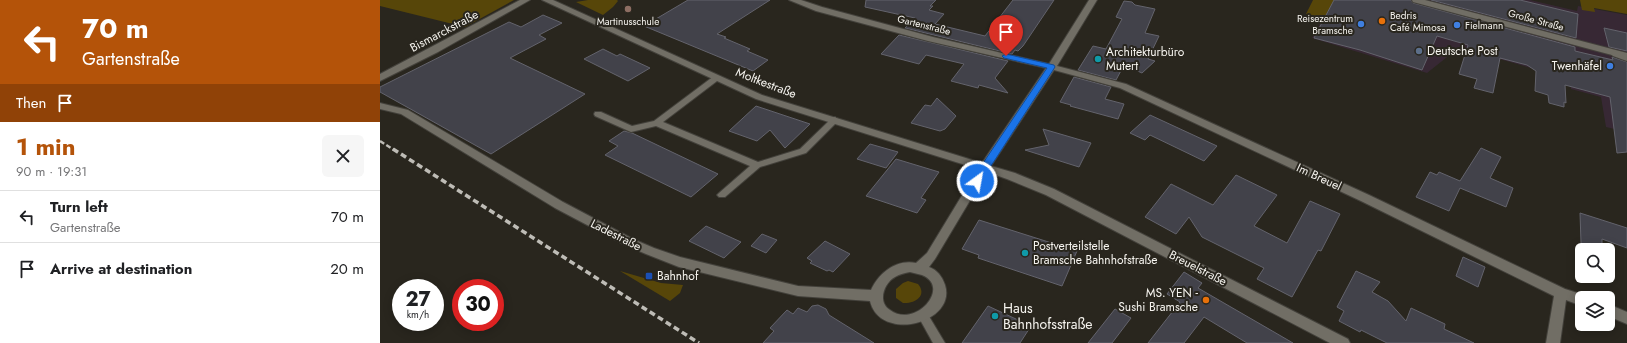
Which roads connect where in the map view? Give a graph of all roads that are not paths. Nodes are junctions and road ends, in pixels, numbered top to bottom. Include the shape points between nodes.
1 (526, 0) edge
2 (546, 0) edge
3 (793, 0) edge
4 (1093, 0) edge
5 (1416, 0) edge
6 (1627, 57) edge
7 (1052, 67) junction
8 (380, 78) edge
9 (717, 78) junction
10 (380, 106) edge
11 (598, 114) dead end
12 (835, 120) junction
13 (657, 123) junction
14 (757, 165) junction
15 (984, 168) junction
16 (722, 195) dead end
17 (920, 268) junction
18 (1561, 293) junction
19 (876, 296) junction
20 (1575, 298) edge
21 (1615, 313) edge
22 (923, 316) junction
23 (1627, 318) edge
24 (939, 343) edge
25 (1343, 343) edge
26 (1553, 343) edge

1 - 8 street, Bismarckstraße
2 - 9 street, Moltkestraße
3 - 7 street, Gartenstraße via 930,39
4 - 7 street
5 - 6 street, Große Straße
7 - 15 street
7 - 18 street, Im Breuel via 1143,94
9 - 12 street, Moltkestraße via 759,97
9 - 13 lane
10 - 19 street, Ladestraße via 404,112 559,205 628,242 660,255 798,291
11 - 13 lane via 631,129
12 - 14 lane via 803,150
12 - 15 street, Moltkestraße
13 - 14 lane
14 - 16 lane
15 - 17 street via 931,256
15 - 25 street, Breuelstraße via 1050,192
17 - 19 street via 910,267 891,273 881,283
17 - 22 street via 934,276 941,289 937,304
18 - 20 street, Im Breuel
18 - 26 street
19 - 22 street via 882,311 896,320 910,320
21 - 23 street
22 - 24 lane

